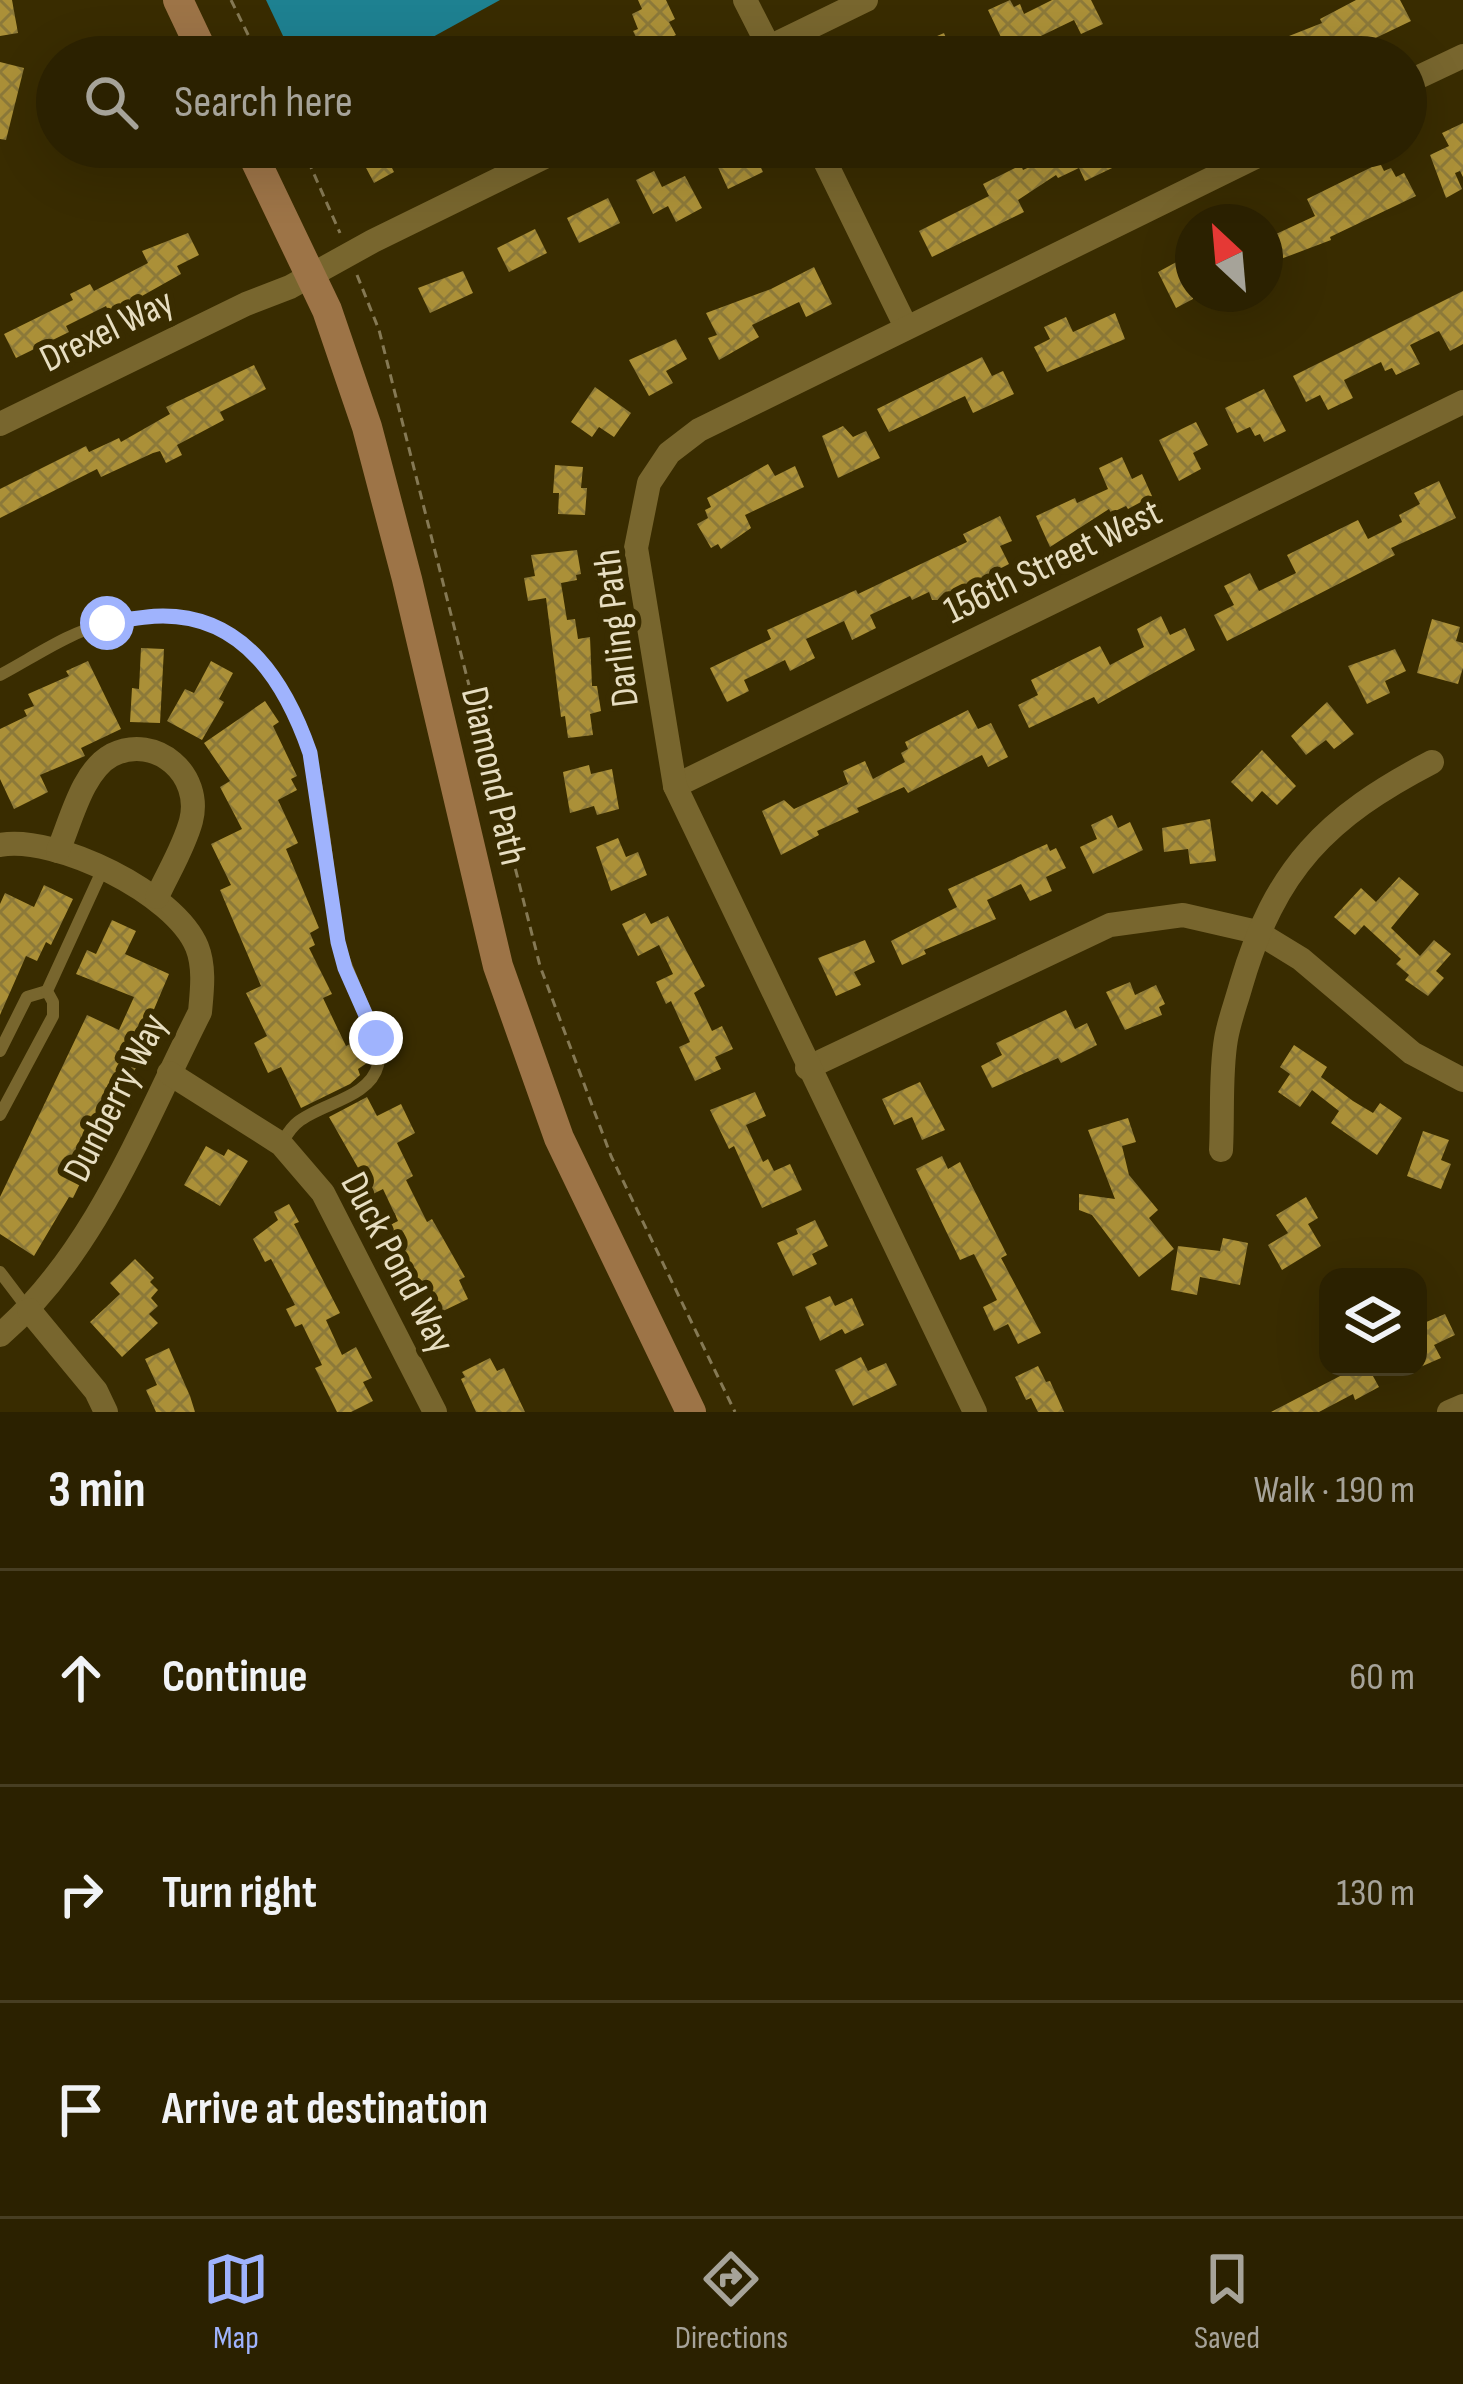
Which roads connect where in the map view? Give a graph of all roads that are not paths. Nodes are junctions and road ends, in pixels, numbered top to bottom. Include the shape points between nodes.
1 (178, 0) edge
2 (745, 0) edge
3 (866, 0) edge
4 (195, 36) edge
5 (758, 36) edge
6 (798, 36) edge
7 (1463, 56) edge
8 (1427, 73) edge
9 (259, 168) edge
10 (523, 168) edge
11 (828, 168) edge
12 (1233, 168) edge
13 (311, 275) junction
14 (906, 327) junction
15 (1463, 403) edge
16 (0, 424) edge
17 (0, 675) edge
18 (1432, 762) dead end
19 (675, 786) junction
20 (0, 845) edge
21 (58, 850) junction
22 (102, 871) junction
23 (157, 897) junction
24 (1257, 932) junction
25 (47, 991) junction
26 (0, 1051) edge
27 (807, 1068) junction
28 (169, 1073) junction
29 (1463, 1079) edge
30 (0, 1115) edge
31 (281, 1144) junction
32 (1221, 1150) dead end
33 (0, 1272) edge
34 (29, 1310) junction
35 (0, 1336) edge
36 (1463, 1406) edge
37 (106, 1412) edge
38 (435, 1412) edge
39 (691, 1412) edge
40 (974, 1412) edge
41 (1449, 1412) edge

1 - 4 street
2 - 5 street
3 - 6 street
7 - 8 street
9 - 13 street, Diamond Path
10 - 13 street, Drexel Way
11 - 14 street
12 - 14 street, Darling Path
13 - 16 street, Drexel Way
13 - 39 street, Diamond Path via 367,427 497,967 559,1138
14 - 19 street, Darling Path via 699,430 669,453 650,483 636,548
15 - 19 street, 156th Street West
17 - 31 lane via 80,632 164,616 230,633 264,662 285,697 310,753 345,968 380,1050 374,1077 295,1124
18 - 24 street via 1329,827 1286,878
19 - 27 street, Darling Path
20 - 21 street, Dunberry Way
21 - 22 street, Dunberry Way
21 - 23 street via 92,772 111,755 152,750 185,775 193,800
22 - 23 street, Dunberry Way
22 - 25 lane
23 - 28 street, Dunberry Way via 198,949 203,981 200,1012
24 - 27 street via 1183,915 1110,925
24 - 29 street via 1412,1053
24 - 32 street via 1226,1039
25 - 26 lane via 27,997
25 - 30 lane via 53,1016
27 - 40 street, Darling Path
28 - 31 street, Duck Pond Way
28 - 34 street, Dunberry Way via 94,1221
31 - 38 street, Duck Pond Way via 323,1193
33 - 34 lane
34 - 35 street, Dunberry Way
34 - 37 street
36 - 41 street

